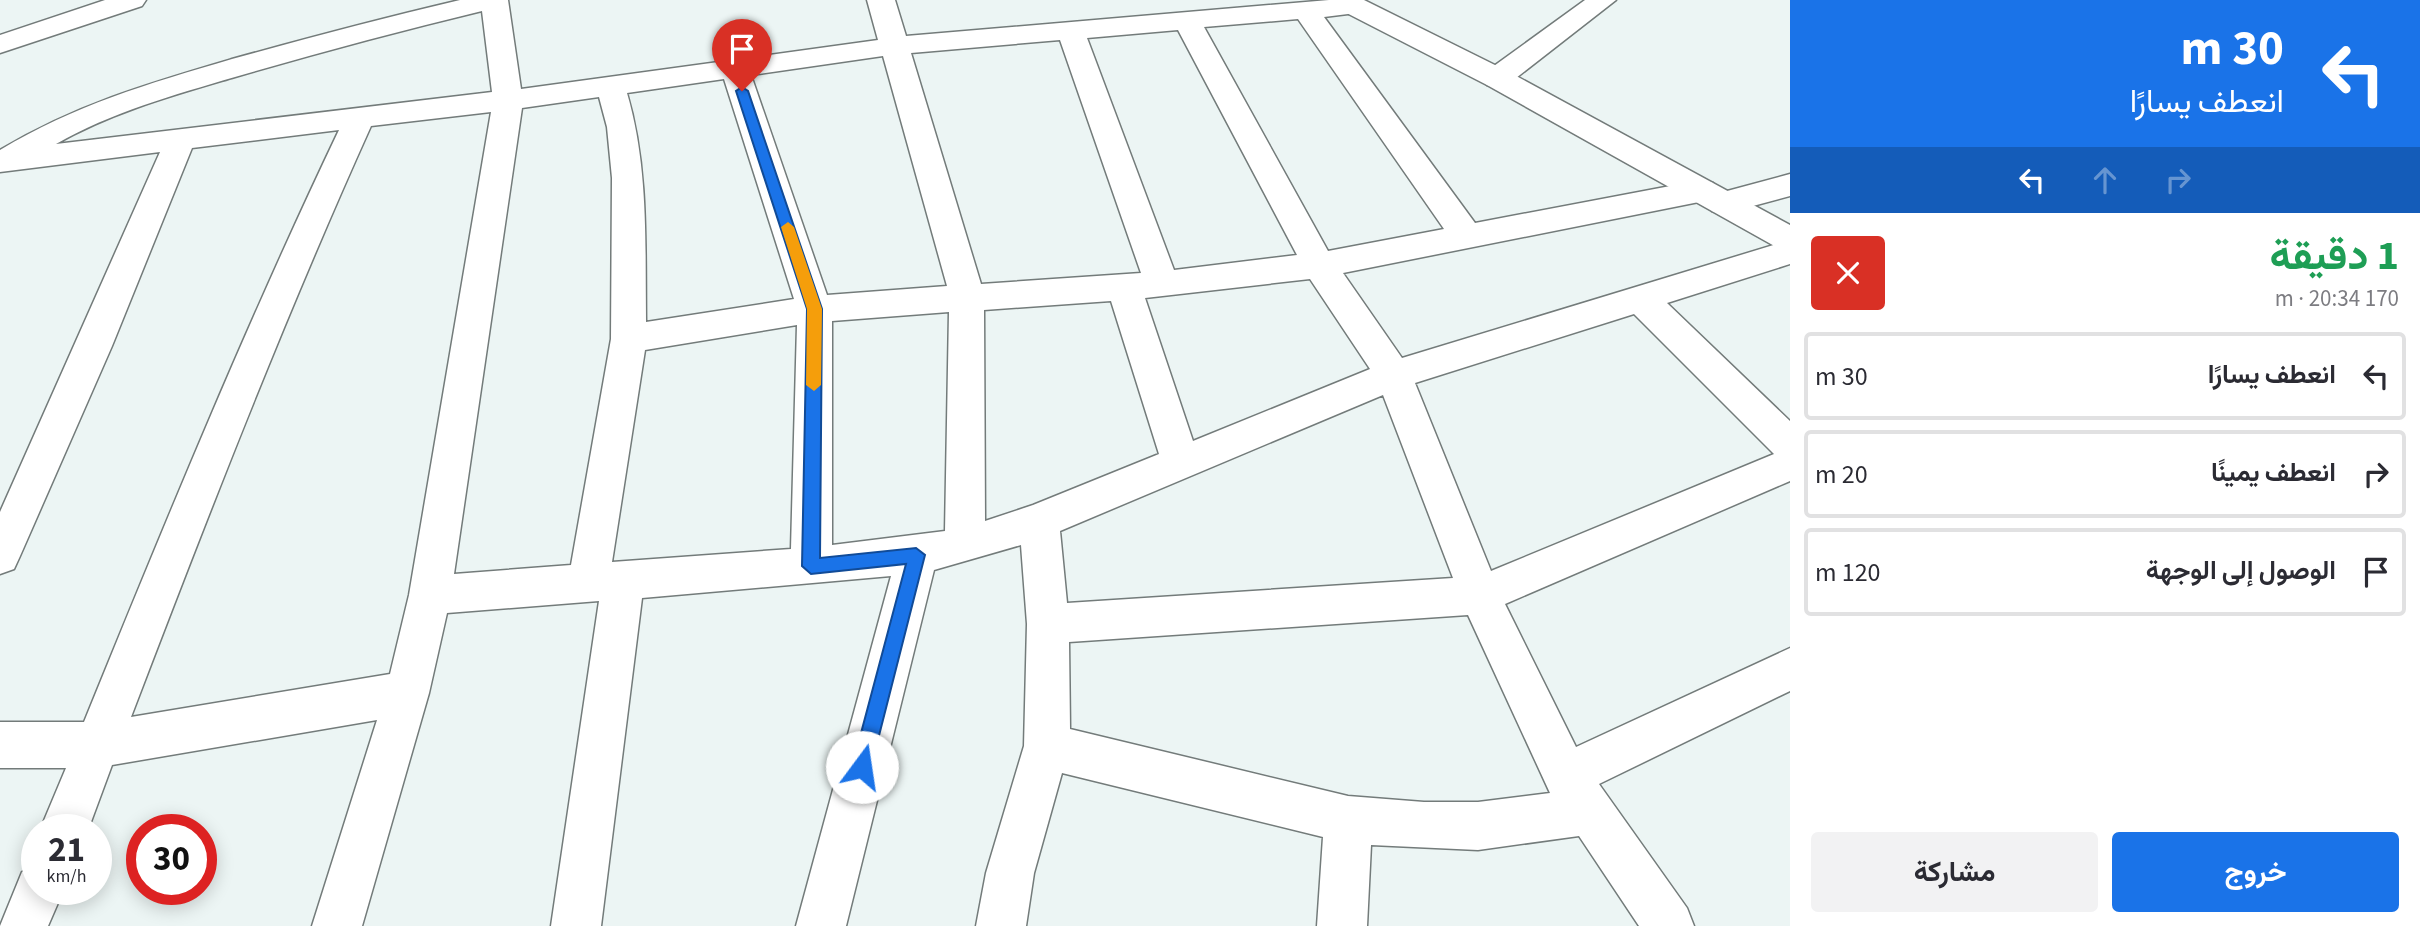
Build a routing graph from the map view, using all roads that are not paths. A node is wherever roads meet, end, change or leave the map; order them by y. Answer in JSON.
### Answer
{"nodes":[{"id":1,"x":132,"y":0,"type":"edge"},
{"id":2,"x":494,"y":0,"type":"edge"},
{"id":3,"x":881,"y":0,"type":"edge"},
{"id":4,"x":1600,"y":1,"type":"edge"},
{"id":5,"x":1349,"y":3,"type":"edge"},
{"id":6,"x":1306,"y":11,"type":"junction"},
{"id":7,"x":1187,"y":21,"type":"junction"},
{"id":8,"x":1071,"y":32,"type":"junction"},
{"id":9,"x":0,"y":44,"type":"edge"},
{"id":10,"x":895,"y":46,"type":"junction"},
{"id":11,"x":734,"y":67,"type":"junction"},
{"id":12,"x":1497,"y":78,"type":"junction"},
{"id":13,"x":611,"y":86,"type":"junction"},
{"id":14,"x":508,"y":100,"type":"junction"},
{"id":15,"x":359,"y":119,"type":"junction"},
{"id":16,"x":181,"y":138,"type":"junction"},
{"id":17,"x":1790,"y":185,"type":"edge"},
{"id":18,"x":1712,"y":197,"type":"junction"},
{"id":19,"x":1467,"y":236,"type":"junction"},
{"id":20,"x":1790,"y":240,"type":"edge"},
{"id":21,"x":1790,"y":252,"type":"edge"},
{"id":22,"x":1319,"y":265,"type":"junction"},
{"id":23,"x":1162,"y":284,"type":"junction"},
{"id":24,"x":1124,"y":286,"type":"junction"},
{"id":25,"x":967,"y":296,"type":"junction"},
{"id":26,"x":1641,"y":299,"type":"junction"},
{"id":27,"x":815,"y":309,"type":"junction"},
{"id":28,"x":629,"y":339,"type":"junction"},
{"id":29,"x":1394,"y":375,"type":"junction"},
{"id":30,"x":1790,"y":445,"type":"edge"},
{"id":31,"x":1181,"y":463,"type":"junction"},
{"id":32,"x":1790,"y":464,"type":"edge"},
{"id":33,"x":1039,"y":522,"type":"junction"},
{"id":34,"x":965,"y":545,"type":"junction"},
{"id":35,"x":916,"y":555,"type":"junction"},
{"id":36,"x":0,"y":556,"type":"edge"},
{"id":37,"x":811,"y":566,"type":"junction"},
{"id":38,"x":606,"y":583,"type":"junction"},
{"id":39,"x":430,"y":595,"type":"junction"},
{"id":40,"x":1480,"y":595,"type":"junction"},
{"id":41,"x":1048,"y":624,"type":"junction"},
{"id":42,"x":1790,"y":669,"type":"edge"},
{"id":43,"x":407,"y":693,"type":"junction"},
{"id":44,"x":0,"y":745,"type":"edge"},
{"id":45,"x":99,"y":745,"type":"junction"},
{"id":46,"x":1046,"y":746,"type":"junction"},
{"id":47,"x":1577,"y":794,"type":"junction"},
{"id":48,"x":71,"y":814,"type":"edge"},
{"id":49,"x":1348,"y":820,"type":"junction"},
{"id":50,"x":1010,"y":873,"type":"junction"},
{"id":51,"x":32,"y":905,"type":"edge"},
{"id":52,"x":23,"y":926,"type":"edge"},
{"id":53,"x":337,"y":926,"type":"edge"},
{"id":54,"x":576,"y":926,"type":"edge"},
{"id":55,"x":821,"y":926,"type":"edge"},
{"id":56,"x":1001,"y":926,"type":"edge"},
{"id":57,"x":1027,"y":926,"type":"edge"},
{"id":58,"x":1342,"y":926,"type":"edge"},
{"id":59,"x":1669,"y":926,"type":"edge"}],
"edges":[{"from":1,"to":9,"type":"street"},
{"from":2,"to":14,"type":"street"},
{"from":2,"to":16,"type":"street"},
{"from":3,"to":10,"type":"street"},
{"from":4,"to":12,"type":"street"},
{"from":5,"to":6,"type":"street"},
{"from":5,"to":12,"type":"street"},
{"from":6,"to":7,"type":"street"},
{"from":6,"to":19,"type":"street"},
{"from":7,"to":8,"type":"street"},
{"from":7,"to":22,"type":"street"},
{"from":8,"to":10,"type":"street"},
{"from":8,"to":23,"type":"street"},
{"from":10,"to":11,"type":"street"},
{"from":10,"to":25,"type":"street"},
{"from":11,"to":13,"type":"street"},
{"from":11,"to":27,"type":"street"},
{"from":12,"to":18,"type":"street"},
{"from":13,"to":14,"type":"street"},
{"from":13,"to":28,"type":"street"},
{"from":14,"to":15,"type":"street"},
{"from":14,"to":39,"type":"street"},
{"from":15,"to":16,"type":"street"},
{"from":15,"to":45,"type":"street"},
{"from":16,"to":36,"type":"street"},
{"from":17,"to":18,"type":"street"},
{"from":18,"to":19,"type":"street"},
{"from":18,"to":20,"type":"street"},
{"from":19,"to":22,"type":"street"},
{"from":21,"to":26,"type":"street"},
{"from":22,"to":23,"type":"street"},
{"from":22,"to":29,"type":"street"},
{"from":23,"to":24,"type":"street"},
{"from":24,"to":25,"type":"street"},
{"from":24,"to":31,"type":"street"},
{"from":25,"to":27,"type":"street"},
{"from":25,"to":34,"type":"street"},
{"from":26,"to":29,"type":"street"},
{"from":26,"to":30,"type":"street"},
{"from":27,"to":28,"type":"street"},
{"from":27,"to":37,"type":"street"},
{"from":28,"to":38,"type":"street"},
{"from":29,"to":31,"type":"street"},
{"from":29,"to":40,"type":"street"},
{"from":31,"to":33,"type":"street"},
{"from":32,"to":40,"type":"street"},
{"from":33,"to":34,"type":"street"},
{"from":33,"to":41,"type":"street"},
{"from":34,"to":35,"type":"street"},
{"from":35,"to":37,"type":"street"},
{"from":35,"to":55,"type":"street"},
{"from":37,"to":38,"type":"street"},
{"from":38,"to":39,"type":"street"},
{"from":38,"to":54,"type":"street"},
{"from":39,"to":43,"type":"street"},
{"from":40,"to":41,"type":"street"},
{"from":40,"to":47,"type":"street"},
{"from":41,"to":46,"type":"street"},
{"from":42,"to":47,"type":"street"},
{"from":43,"to":45,"type":"street"},
{"from":43,"to":53,"type":"street"},
{"from":44,"to":45,"type":"street"},
{"from":45,"to":48,"type":"street"},
{"from":46,"to":49,"type":"street"},
{"from":46,"to":50,"type":"street"},
{"from":47,"to":49,"type":"street"},
{"from":47,"to":59,"type":"street"},
{"from":49,"to":58,"type":"street"},
{"from":50,"to":56,"type":"street"},
{"from":50,"to":57,"type":"street"},
{"from":51,"to":52,"type":"street"}]}
